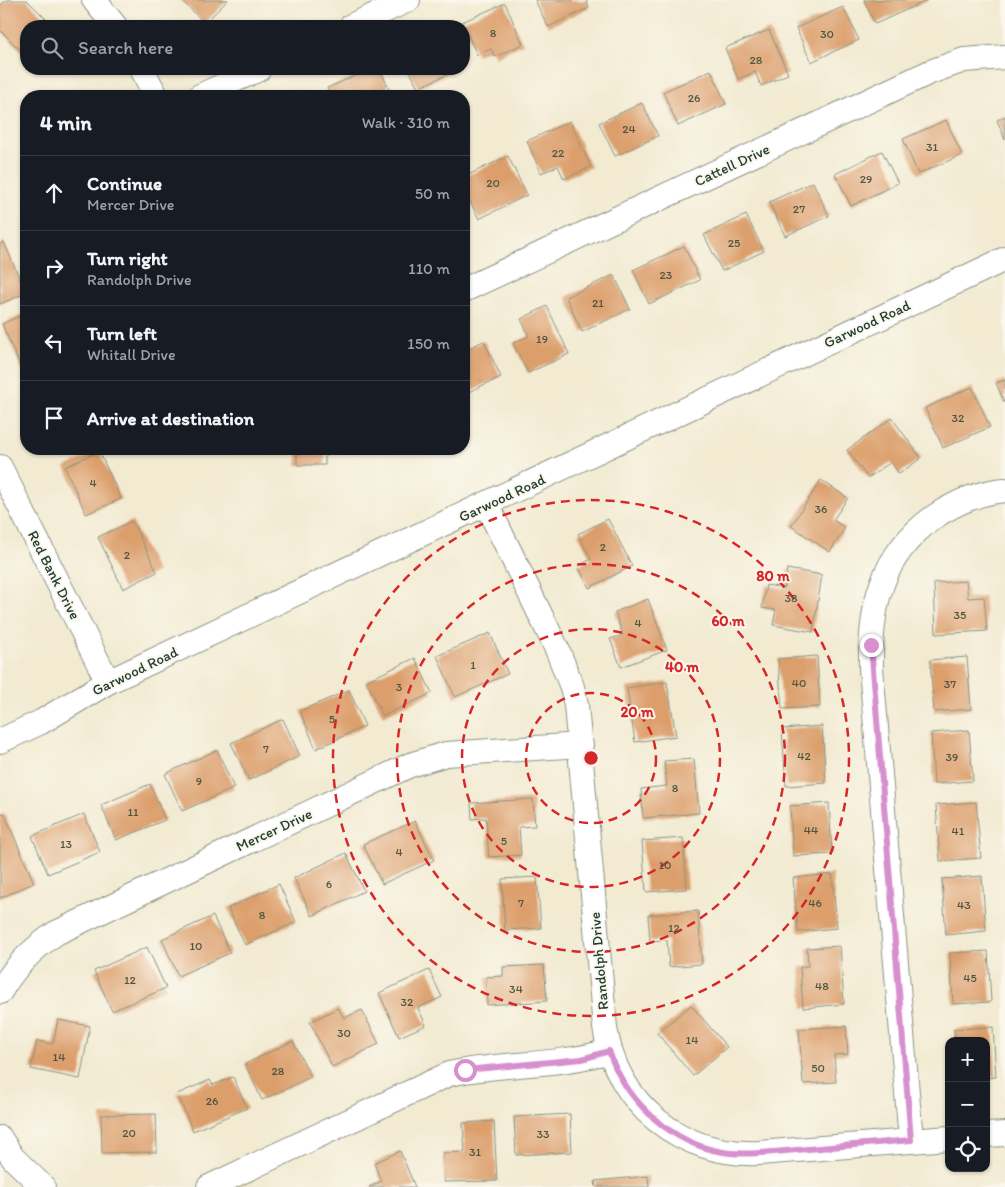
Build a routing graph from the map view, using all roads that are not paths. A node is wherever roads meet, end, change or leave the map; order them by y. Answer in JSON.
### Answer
{"nodes":[{"id":1,"x":94,"y":0,"type":"edge"},
{"id":2,"x":408,"y":0,"type":"edge"},
{"id":3,"x":110,"y":20,"type":"edge"},
{"id":4,"x":364,"y":20,"type":"edge"},
{"id":5,"x":1005,"y":57,"type":"edge"},
{"id":6,"x":145,"y":75,"type":"edge"},
{"id":7,"x":246,"y":75,"type":"edge"},
{"id":8,"x":153,"y":90,"type":"edge"},
{"id":9,"x":213,"y":90,"type":"edge"},
{"id":10,"x":1005,"y":259,"type":"edge"},
{"id":11,"x":470,"y":287,"type":"edge"},
{"id":12,"x":0,"y":467,"type":"edge"},
{"id":13,"x":1005,"y":490,"type":"edge"},
{"id":14,"x":487,"y":505,"type":"junction"},
{"id":15,"x":108,"y":682,"type":"junction"},
{"id":16,"x":0,"y":741,"type":"edge"},
{"id":17,"x":582,"y":745,"type":"junction"},
{"id":18,"x":0,"y":992,"type":"edge"},
{"id":19,"x":609,"y":1051,"type":"junction"},
{"id":20,"x":1005,"y":1134,"type":"edge"},
{"id":21,"x":990,"y":1135,"type":"edge"},
{"id":22,"x":0,"y":1138,"type":"edge"},
{"id":23,"x":945,"y":1138,"type":"edge"},
{"id":24,"x":911,"y":1140,"type":"junction"},
{"id":25,"x":43,"y":1187,"type":"edge"},
{"id":26,"x":209,"y":1187,"type":"edge"}],
"edges":[{"from":1,"to":3,"type":"street"},
{"from":2,"to":4,"type":"street"},
{"from":5,"to":11,"type":"street","name":"Cattell Drive"},
{"from":6,"to":8,"type":"street"},
{"from":7,"to":9,"type":"street"},
{"from":10,"to":14,"type":"street","name":"Garwood Road"},
{"from":12,"to":15,"type":"street","name":"Red Bank Drive"},
{"from":13,"to":24,"type":"street"},
{"from":14,"to":15,"type":"street","name":"Garwood Road"},
{"from":14,"to":17,"type":"street","name":"Randolph Drive"},
{"from":15,"to":16,"type":"street","name":"Garwood Road"},
{"from":17,"to":18,"type":"street","name":"Mercer Drive"},
{"from":17,"to":19,"type":"street","name":"Randolph Drive"},
{"from":19,"to":24,"type":"street","name":"Randolph Drive"},
{"from":19,"to":26,"type":"street"},
{"from":20,"to":21,"type":"street"},
{"from":22,"to":25,"type":"street"},
{"from":23,"to":24,"type":"street","name":"Randolph Drive"}]}
